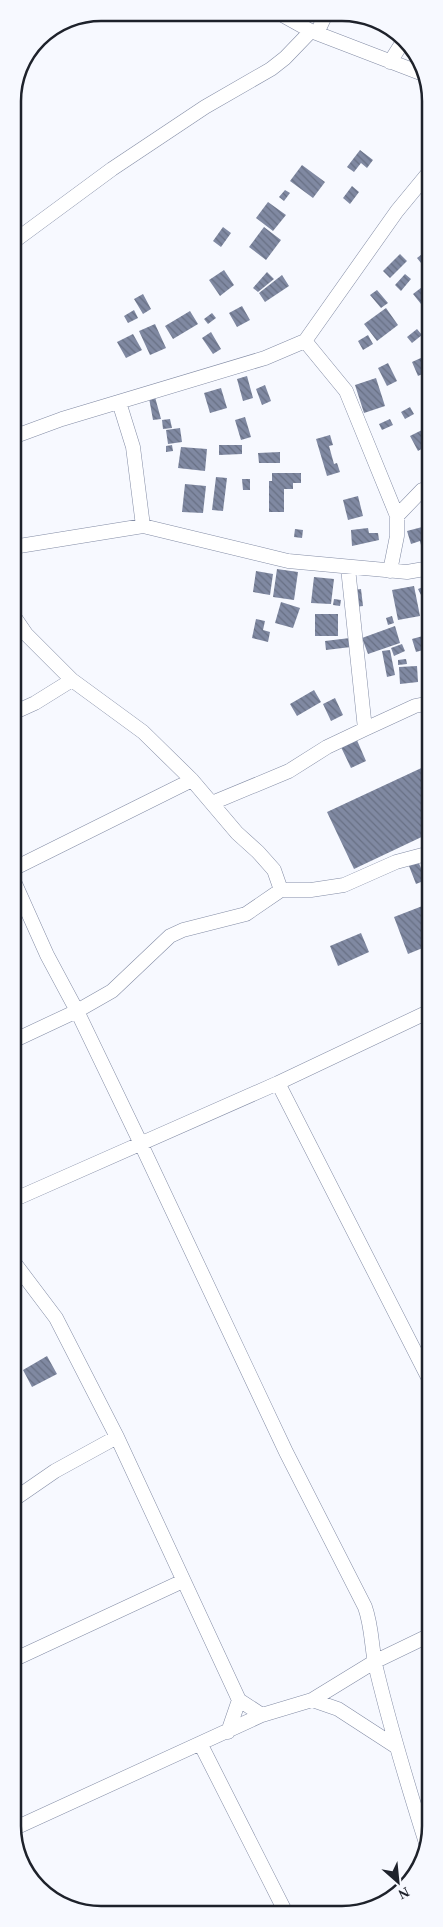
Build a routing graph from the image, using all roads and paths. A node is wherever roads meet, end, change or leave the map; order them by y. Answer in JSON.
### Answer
{"nodes":[{"id":1,"x":293,"y":21,"type":"edge"},
{"id":2,"x":322,"y":21,"type":"edge"},
{"id":3,"x":314,"y":32,"type":"junction"},
{"id":4,"x":400,"y":47,"type":"edge"},
{"id":5,"x":390,"y":62,"type":"junction"},
{"id":6,"x":415,"y":71,"type":"edge"},
{"id":7,"x":422,"y":181,"type":"edge"},
{"id":8,"x":21,"y":236,"type":"edge"},
{"id":9,"x":305,"y":341,"type":"junction"},
{"id":10,"x":119,"y":402,"type":"junction"},
{"id":11,"x":21,"y":434,"type":"edge"},
{"id":12,"x":422,"y":490,"type":"edge"},
{"id":13,"x":396,"y":516,"type":"junction"},
{"id":14,"x":143,"y":526,"type":"junction"},
{"id":15,"x":21,"y":545,"type":"edge"},
{"id":16,"x":348,"y":568,"type":"junction"},
{"id":17,"x":422,"y":569,"type":"edge"},
{"id":18,"x":390,"y":571,"type":"junction"},
{"id":19,"x":21,"y":627,"type":"edge"},
{"id":20,"x":72,"y":680,"type":"junction"},
{"id":21,"x":422,"y":705,"type":"edge"},
{"id":22,"x":21,"y":709,"type":"edge"},
{"id":23,"x":365,"y":728,"type":"junction"},
{"id":24,"x":192,"y":780,"type":"junction"},
{"id":25,"x":212,"y":803,"type":"junction"},
{"id":26,"x":422,"y":855,"type":"edge"},
{"id":27,"x":21,"y":865,"type":"edge"},
{"id":28,"x":281,"y":890,"type":"junction"},
{"id":29,"x":21,"y":897,"type":"edge"},
{"id":30,"x":77,"y":1011,"type":"junction"},
{"id":31,"x":422,"y":1016,"type":"edge"},
{"id":32,"x":21,"y":1037,"type":"edge"},
{"id":33,"x":278,"y":1083,"type":"junction"},
{"id":34,"x":141,"y":1144,"type":"junction"},
{"id":35,"x":21,"y":1196,"type":"edge"},
{"id":36,"x":21,"y":1272,"type":"edge"},
{"id":37,"x":422,"y":1366,"type":"edge"},
{"id":38,"x":117,"y":1437,"type":"junction"},
{"id":39,"x":21,"y":1494,"type":"edge"},
{"id":40,"x":183,"y":1581,"type":"junction"},
{"id":41,"x":422,"y":1639,"type":"edge"},
{"id":42,"x":21,"y":1656,"type":"edge"},
{"id":43,"x":374,"y":1662,"type":"junction"},
{"id":44,"x":239,"y":1700,"type":"junction"},
{"id":45,"x":312,"y":1700,"type":"junction"},
{"id":46,"x":262,"y":1715,"type":"junction"},
{"id":47,"x":228,"y":1732,"type":"junction"},
{"id":48,"x":201,"y":1745,"type":"junction"},
{"id":49,"x":395,"y":1746,"type":"junction"},
{"id":50,"x":21,"y":1825,"type":"edge"},
{"id":51,"x":422,"y":1830,"type":"edge"},
{"id":52,"x":282,"y":1906,"type":"edge"}],
"edges":[{"from":1,"to":3,"type":"street"},
{"from":2,"to":3,"type":"street"},
{"from":3,"to":5,"type":"street"},
{"from":3,"to":8,"type":"street"},
{"from":4,"to":5,"type":"street"},
{"from":5,"to":6,"type":"street"},
{"from":7,"to":9,"type":"street"},
{"from":9,"to":10,"type":"street"},
{"from":9,"to":13,"type":"street"},
{"from":10,"to":11,"type":"street"},
{"from":10,"to":14,"type":"street"},
{"from":12,"to":13,"type":"street"},
{"from":13,"to":18,"type":"street"},
{"from":14,"to":15,"type":"street"},
{"from":14,"to":16,"type":"street"},
{"from":16,"to":18,"type":"street"},
{"from":16,"to":23,"type":"street"},
{"from":17,"to":18,"type":"street"},
{"from":19,"to":20,"type":"street"},
{"from":20,"to":22,"type":"street"},
{"from":20,"to":24,"type":"street"},
{"from":21,"to":23,"type":"street"},
{"from":23,"to":25,"type":"street"},
{"from":24,"to":25,"type":"street"},
{"from":24,"to":27,"type":"street"},
{"from":25,"to":28,"type":"street"},
{"from":26,"to":28,"type":"street"},
{"from":28,"to":30,"type":"street"},
{"from":29,"to":30,"type":"street"},
{"from":30,"to":32,"type":"street"},
{"from":30,"to":34,"type":"street"},
{"from":31,"to":33,"type":"street"},
{"from":33,"to":34,"type":"street"},
{"from":33,"to":37,"type":"street"},
{"from":34,"to":35,"type":"street"},
{"from":34,"to":43,"type":"street"},
{"from":36,"to":38,"type":"street"},
{"from":38,"to":39,"type":"street"},
{"from":38,"to":40,"type":"street"},
{"from":40,"to":42,"type":"street"},
{"from":40,"to":44,"type":"street"},
{"from":41,"to":43,"type":"street"},
{"from":43,"to":45,"type":"street"},
{"from":43,"to":49,"type":"street"},
{"from":44,"to":46,"type":"street"},
{"from":44,"to":47,"type":"street"},
{"from":45,"to":46,"type":"street"},
{"from":45,"to":49,"type":"street"},
{"from":46,"to":47,"type":"street"},
{"from":47,"to":48,"type":"street"},
{"from":48,"to":50,"type":"street"},
{"from":48,"to":52,"type":"street"},
{"from":49,"to":51,"type":"street"}]}
